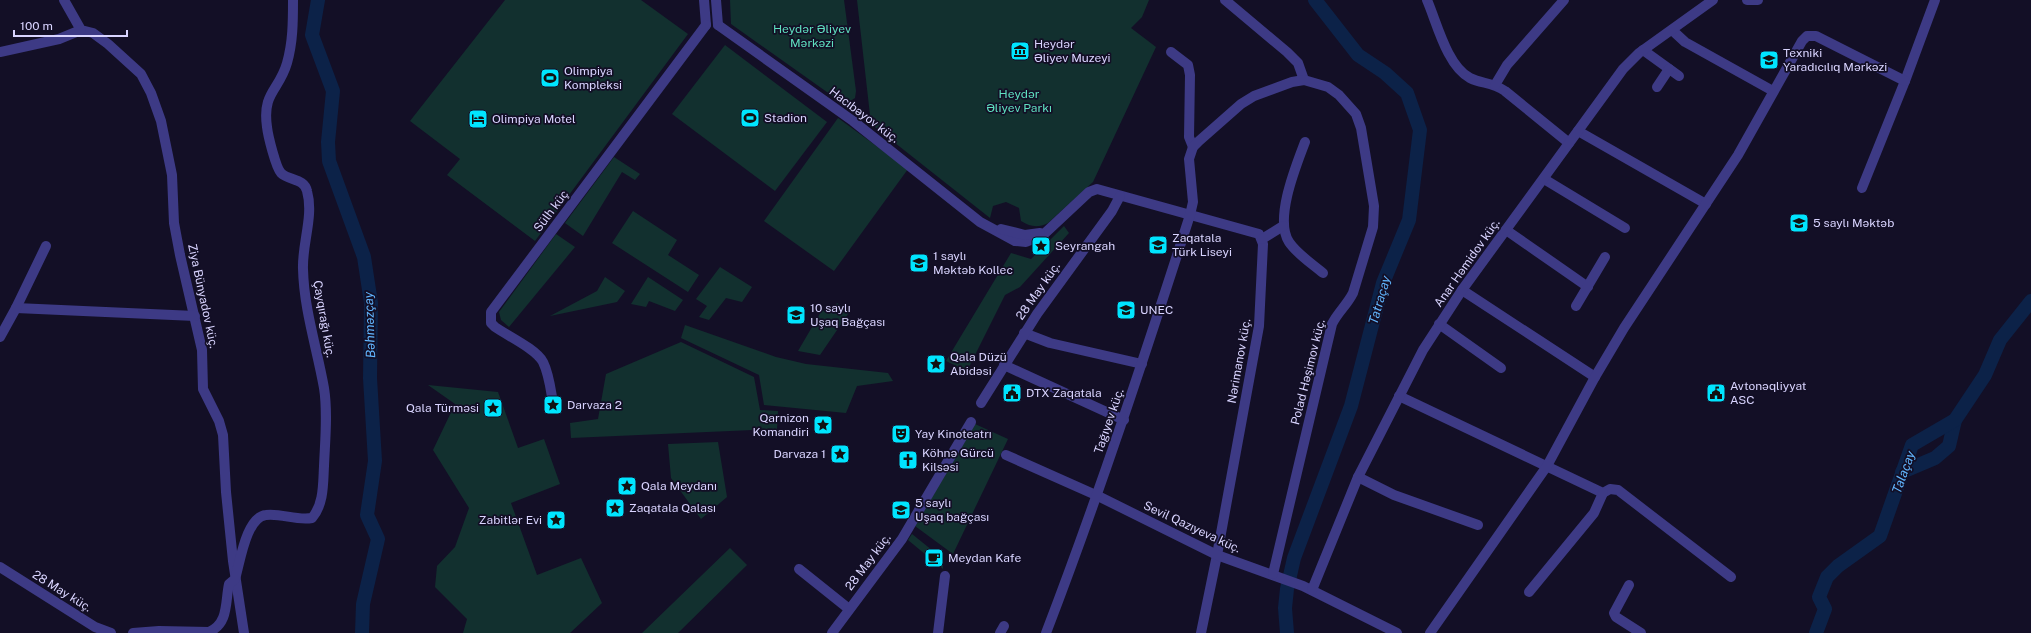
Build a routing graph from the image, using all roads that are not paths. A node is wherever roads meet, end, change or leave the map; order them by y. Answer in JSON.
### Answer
{"nodes":[{"id":1,"x":64,"y":0,"type":"edge"},
{"id":2,"x":293,"y":0,"type":"edge"},
{"id":3,"x":704,"y":0,"type":"edge"},
{"id":4,"x":716,"y":0,"type":"edge"},
{"id":5,"x":1225,"y":0,"type":"edge"},
{"id":6,"x":1427,"y":0,"type":"edge"},
{"id":7,"x":1564,"y":0,"type":"edge"},
{"id":8,"x":1713,"y":0,"type":"edge"},
{"id":9,"x":1747,"y":0,"type":"edge"},
{"id":10,"x":1758,"y":0,"type":"edge"},
{"id":11,"x":1935,"y":0,"type":"edge"},
{"id":12,"x":706,"y":25,"type":"junction"},
{"id":13,"x":718,"y":25,"type":"junction"},
{"id":14,"x":81,"y":30,"type":"junction"},
{"id":15,"x":1672,"y":30,"type":"junction"},
{"id":16,"x":1643,"y":50,"type":"junction"},
{"id":17,"x":0,"y":52,"type":"edge"},
{"id":18,"x":1171,"y":52,"type":"dead end"},
{"id":19,"x":1669,"y":69,"type":"junction"},
{"id":20,"x":1679,"y":76,"type":"dead end"},
{"id":21,"x":1304,"y":80,"type":"junction"},
{"id":22,"x":1905,"y":81,"type":"junction"},
{"id":23,"x":1496,"y":85,"type":"junction"},
{"id":24,"x":1657,"y":87,"type":"dead end"},
{"id":25,"x":1773,"y":91,"type":"junction"},
{"id":26,"x":1578,"y":131,"type":"junction"},
{"id":27,"x":1305,"y":142,"type":"dead end"},
{"id":28,"x":1569,"y":143,"type":"junction"},
{"id":29,"x":1193,"y":147,"type":"junction"},
{"id":30,"x":1544,"y":179,"type":"junction"},
{"id":31,"x":1862,"y":188,"type":"dead end"},
{"id":32,"x":1120,"y":196,"type":"junction"},
{"id":33,"x":1706,"y":204,"type":"junction"},
{"id":34,"x":1190,"y":215,"type":"junction"},
{"id":35,"x":1283,"y":226,"type":"junction"},
{"id":36,"x":1625,"y":228,"type":"dead end"},
{"id":37,"x":1506,"y":230,"type":"junction"},
{"id":38,"x":1262,"y":239,"type":"junction"},
{"id":39,"x":46,"y":246,"type":"dead end"},
{"id":40,"x":1606,"y":257,"type":"dead end"},
{"id":41,"x":1323,"y":273,"type":"dead end"},
{"id":42,"x":1588,"y":287,"type":"junction"},
{"id":43,"x":1462,"y":290,"type":"junction"},
{"id":44,"x":1576,"y":306,"type":"dead end"},
{"id":45,"x":16,"y":308,"type":"junction"},
{"id":46,"x":195,"y":316,"type":"junction"},
{"id":47,"x":1439,"y":324,"type":"junction"},
{"id":48,"x":1024,"y":333,"type":"junction"},
{"id":49,"x":0,"y":337,"type":"edge"},
{"id":50,"x":1142,"y":364,"type":"junction"},
{"id":51,"x":1004,"y":365,"type":"junction"},
{"id":52,"x":1501,"y":368,"type":"dead end"},
{"id":53,"x":1595,"y":377,"type":"junction"},
{"id":54,"x":1399,"y":396,"type":"junction"},
{"id":55,"x":981,"y":403,"type":"dead end"},
{"id":56,"x":554,"y":408,"type":"dead end"},
{"id":57,"x":1124,"y":420,"type":"junction"},
{"id":58,"x":970,"y":422,"type":"dead end"},
{"id":59,"x":1006,"y":455,"type":"dead end"},
{"id":60,"x":1548,"y":466,"type":"junction"},
{"id":61,"x":1358,"y":477,"type":"junction"},
{"id":62,"x":1603,"y":493,"type":"junction"},
{"id":63,"x":1098,"y":496,"type":"junction"},
{"id":64,"x":1478,"y":526,"type":"dead end"},
{"id":65,"x":1217,"y":555,"type":"junction"},
{"id":66,"x":0,"y":568,"type":"edge"},
{"id":67,"x":799,"y":569,"type":"dead end"},
{"id":68,"x":1275,"y":575,"type":"junction"},
{"id":69,"x":945,"y":576,"type":"dead end"},
{"id":70,"x":1731,"y":577,"type":"dead end"},
{"id":71,"x":235,"y":579,"type":"junction"},
{"id":72,"x":1629,"y":585,"type":"dead end"},
{"id":73,"x":1307,"y":588,"type":"junction"},
{"id":74,"x":1529,"y":592,"type":"dead end"},
{"id":75,"x":849,"y":609,"type":"junction"},
{"id":76,"x":111,"y":633,"type":"edge"},
{"id":77,"x":133,"y":633,"type":"edge"},
{"id":78,"x":209,"y":633,"type":"edge"},
{"id":79,"x":244,"y":633,"type":"edge"},
{"id":80,"x":832,"y":633,"type":"edge"},
{"id":81,"x":938,"y":633,"type":"edge"},
{"id":82,"x":1046,"y":633,"type":"edge"},
{"id":83,"x":1201,"y":633,"type":"edge"},
{"id":84,"x":1397,"y":633,"type":"edge"},
{"id":85,"x":1430,"y":633,"type":"edge"},
{"id":86,"x":1641,"y":633,"type":"edge"}],
"edges":[{"from":1,"to":14,"type":"street"},
{"from":2,"to":71,"type":"street","name":"Çayqırağı küç."},
{"from":3,"to":12,"type":"street"},
{"from":4,"to":13,"type":"street"},
{"from":5,"to":21,"type":"street"},
{"from":6,"to":23,"type":"street"},
{"from":7,"to":23,"type":"street"},
{"from":8,"to":15,"type":"street","name":"Anar Həmidov küç."},
{"from":9,"to":10,"type":"street"},
{"from":11,"to":22,"type":"street"},
{"from":12,"to":13,"type":"street"},
{"from":12,"to":56,"type":"street","name":"Sülh küç"},
{"from":13,"to":32,"type":"street","name":"Hacıbəyov küç."},
{"from":14,"to":17,"type":"street"},
{"from":14,"to":46,"type":"street","name":"Ziya Bünyadov küç."},
{"from":15,"to":16,"type":"street","name":"Anar Həmidov küç."},
{"from":15,"to":25,"type":"street"},
{"from":16,"to":19,"type":"street"},
{"from":16,"to":26,"type":"street","name":"Anar Həmidov küç."},
{"from":18,"to":29,"type":"street"},
{"from":19,"to":20,"type":"street"},
{"from":19,"to":24,"type":"street"},
{"from":21,"to":29,"type":"street"},
{"from":21,"to":68,"type":"street","name":"Polad Həşimov küç."},
{"from":22,"to":25,"type":"street"},
{"from":22,"to":31,"type":"street"},
{"from":23,"to":28,"type":"street"},
{"from":25,"to":33,"type":"street"},
{"from":26,"to":28,"type":"street","name":"Anar Həmidov küç."},
{"from":26,"to":33,"type":"street"},
{"from":27,"to":35,"type":"street"},
{"from":28,"to":30,"type":"street","name":"Anar Həmidov küç."},
{"from":29,"to":34,"type":"street"},
{"from":30,"to":36,"type":"street"},
{"from":30,"to":37,"type":"street","name":"Anar Həmidov küç."},
{"from":32,"to":34,"type":"street"},
{"from":32,"to":48,"type":"street","name":"28 May küç."},
{"from":33,"to":53,"type":"street"},
{"from":34,"to":38,"type":"street"},
{"from":34,"to":50,"type":"street","name":"Tağıyev küç."},
{"from":35,"to":38,"type":"street"},
{"from":35,"to":41,"type":"street"},
{"from":37,"to":42,"type":"street"},
{"from":37,"to":43,"type":"street","name":"Anar Həmidov küç."},
{"from":38,"to":65,"type":"street","name":"Nərimanov küç."},
{"from":39,"to":45,"type":"street"},
{"from":40,"to":42,"type":"street"},
{"from":42,"to":44,"type":"street"},
{"from":43,"to":47,"type":"street","name":"Anar Həmidov küç."},
{"from":43,"to":53,"type":"street"},
{"from":45,"to":46,"type":"street"},
{"from":45,"to":49,"type":"street"},
{"from":46,"to":71,"type":"street","name":"Ziya Bünyadov küç."},
{"from":47,"to":52,"type":"street"},
{"from":47,"to":54,"type":"street","name":"Anar Həmidov küç."},
{"from":48,"to":50,"type":"street"},
{"from":48,"to":51,"type":"street","name":"28 May küç."},
{"from":50,"to":57,"type":"street","name":"Tağıyev küç."},
{"from":51,"to":55,"type":"street","name":"28 May küç."},
{"from":51,"to":57,"type":"street"},
{"from":53,"to":60,"type":"street"},
{"from":54,"to":60,"type":"street"},
{"from":54,"to":61,"type":"street","name":"Anar Həmidov küç."},
{"from":57,"to":63,"type":"street","name":"Tağıyev küç."},
{"from":58,"to":75,"type":"street","name":"28 May küç."},
{"from":59,"to":63,"type":"street","name":"Sevil Qazıyeva küç."},
{"from":60,"to":62,"type":"street"},
{"from":60,"to":85,"type":"street"},
{"from":61,"to":64,"type":"street"},
{"from":61,"to":73,"type":"street","name":"Anar Həmidov küç."},
{"from":62,"to":70,"type":"street"},
{"from":62,"to":74,"type":"street"},
{"from":63,"to":65,"type":"street","name":"Sevil Qazıyeva küç."},
{"from":63,"to":82,"type":"street","name":"Tağıyev küç."},
{"from":65,"to":68,"type":"street","name":"Sevil Qazıyeva küç."},
{"from":65,"to":83,"type":"street","name":"Nərimanov küç."},
{"from":66,"to":76,"type":"street","name":"28 May küç."},
{"from":67,"to":75,"type":"street"},
{"from":68,"to":73,"type":"street","name":"Sevil Qazıyeva küç."},
{"from":69,"to":81,"type":"street"},
{"from":71,"to":78,"type":"street"},
{"from":71,"to":79,"type":"street","name":"Ziya Bünyadov küç."},
{"from":72,"to":86,"type":"street"},
{"from":73,"to":84,"type":"street"},
{"from":75,"to":80,"type":"street","name":"28 May küç."},
{"from":77,"to":78,"type":"street"}]}
